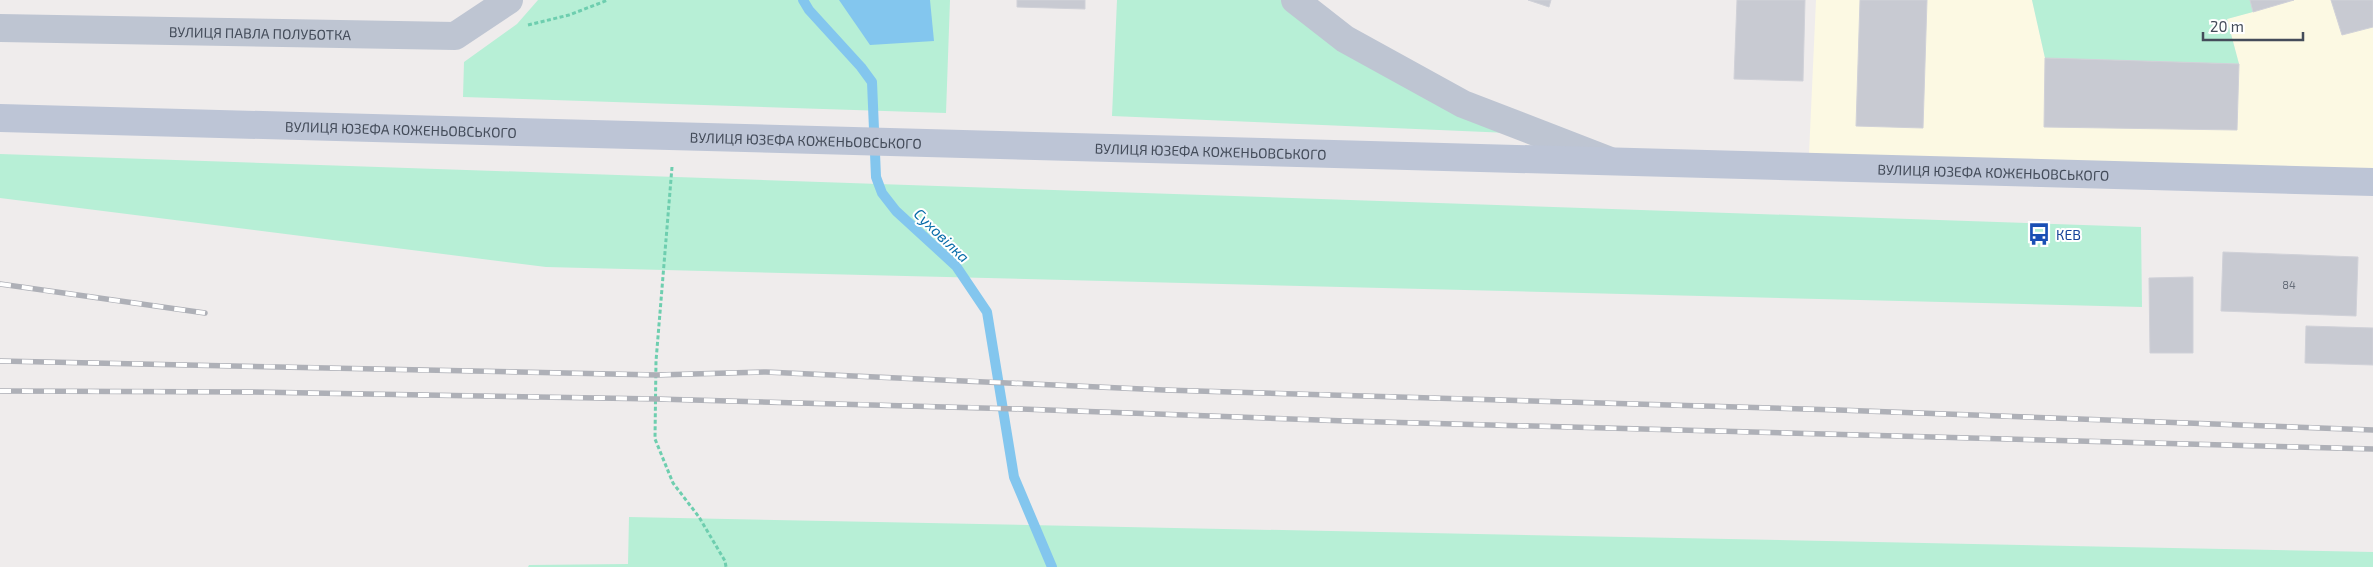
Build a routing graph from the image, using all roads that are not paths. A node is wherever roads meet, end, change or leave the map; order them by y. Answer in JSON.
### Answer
{"nodes":[{"id":1,"x":508,"y":0,"type":"edge"},
{"id":2,"x":1295,"y":0,"type":"edge"},
{"id":3,"x":0,"y":28,"type":"edge"},
{"id":4,"x":0,"y":118,"type":"edge"},
{"id":5,"x":1612,"y":162,"type":"junction"},
{"id":6,"x":2373,"y":182,"type":"edge"}],
"edges":[{"from":1,"to":3,"type":"street","name":"ВУЛИЦЯ ПАВЛА ПОЛУБОТКА"},
{"from":2,"to":5,"type":"street","name":"ВУЛИЦЯ ЮЗЕФА КОЖЕНЬОВСЬКОГО"},
{"from":4,"to":5,"type":"main road","name":"ВУЛИЦЯ ЮЗЕФА КОЖЕНЬОВСЬКОГО"},
{"from":5,"to":6,"type":"main road","name":"ВУЛИЦЯ ЮЗЕФА КОЖЕНЬОВСЬКОГО"}]}
